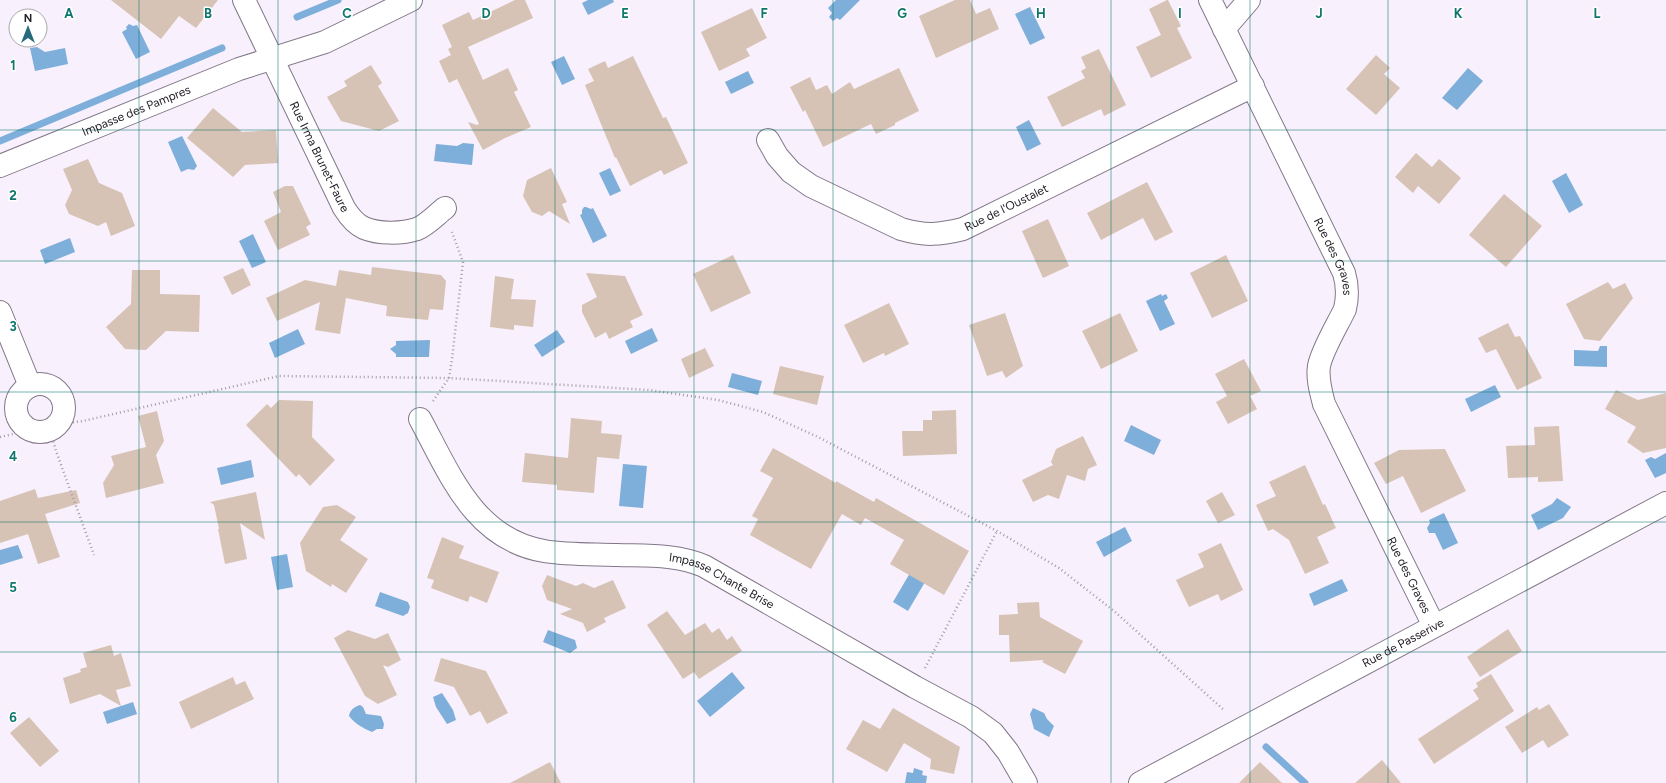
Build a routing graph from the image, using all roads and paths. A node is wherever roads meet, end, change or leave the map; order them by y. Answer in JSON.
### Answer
{"nodes":[{"id":1,"x":244,"y":0,"type":"edge"},
{"id":2,"x":411,"y":0,"type":"edge"},
{"id":3,"x":1210,"y":0,"type":"edge"},
{"id":4,"x":1249,"y":0,"type":"edge"},
{"id":5,"x":1224,"y":29,"type":"junction"},
{"id":6,"x":273,"y":58,"type":"junction"},
{"id":7,"x":1253,"y":86,"type":"junction"},
{"id":8,"x":768,"y":140,"type":"dead end"},
{"id":9,"x":0,"y":166,"type":"edge"},
{"id":10,"x":444,"y":208,"type":"joint"},
{"id":11,"x":0,"y":312,"type":"edge"},
{"id":12,"x":449,"y":378,"type":"junction"},
{"id":13,"x":30,"y":386,"type":"junction"},
{"id":14,"x":420,"y":419,"type":"joint"},
{"id":15,"x":46,"y":428,"type":"junction"},
{"id":16,"x":0,"y":438,"type":"edge"},
{"id":17,"x":1666,"y":503,"type":"edge"},
{"id":18,"x":997,"y":531,"type":"junction"},
{"id":19,"x":94,"y":555,"type":"dead end"},
{"id":20,"x":1434,"y":626,"type":"junction"},
{"id":21,"x":915,"y":687,"type":"junction"},
{"id":22,"x":1225,"y":711,"type":"dead end"},
{"id":23,"x":1026,"y":783,"type":"edge"},
{"id":24,"x":1140,"y":783,"type":"edge"}],
"edges":[{"from":1,"to":6,"type":"street","name":"Rue Irma Brunet-Faure"},
{"from":2,"to":6,"type":"street"},
{"from":3,"to":5,"type":"street","name":"Rue des Graves"},
{"from":4,"to":5,"type":"street"},
{"from":5,"to":7,"type":"street","name":"Rue des Graves"},
{"from":6,"to":9,"type":"street","name":"Impasse des Pampres"},
{"from":6,"to":10,"type":"street","name":"Rue Irma Brunet-Faure"},
{"from":7,"to":8,"type":"street","name":"Rue de l'Oustalet"},
{"from":7,"to":20,"type":"street","name":"Rue des Graves"},
{"from":10,"to":12,"type":"path"},
{"from":11,"to":13,"type":"street"},
{"from":12,"to":14,"type":"path"},
{"from":12,"to":15,"type":"path"},
{"from":12,"to":18,"type":"path"},
{"from":13,"to":15,"type":"street"},
{"from":13,"to":15,"type":"street"},
{"from":14,"to":21,"type":"street","name":"Impasse Chante Brise"},
{"from":15,"to":16,"type":"path"},
{"from":15,"to":19,"type":"path"},
{"from":17,"to":20,"type":"street","name":"Rue de Passerive"},
{"from":18,"to":21,"type":"path"},
{"from":18,"to":22,"type":"path"},
{"from":20,"to":24,"type":"street","name":"Rue de Passerive"},
{"from":21,"to":23,"type":"street","name":"Impasse Chante Brise"}]}
